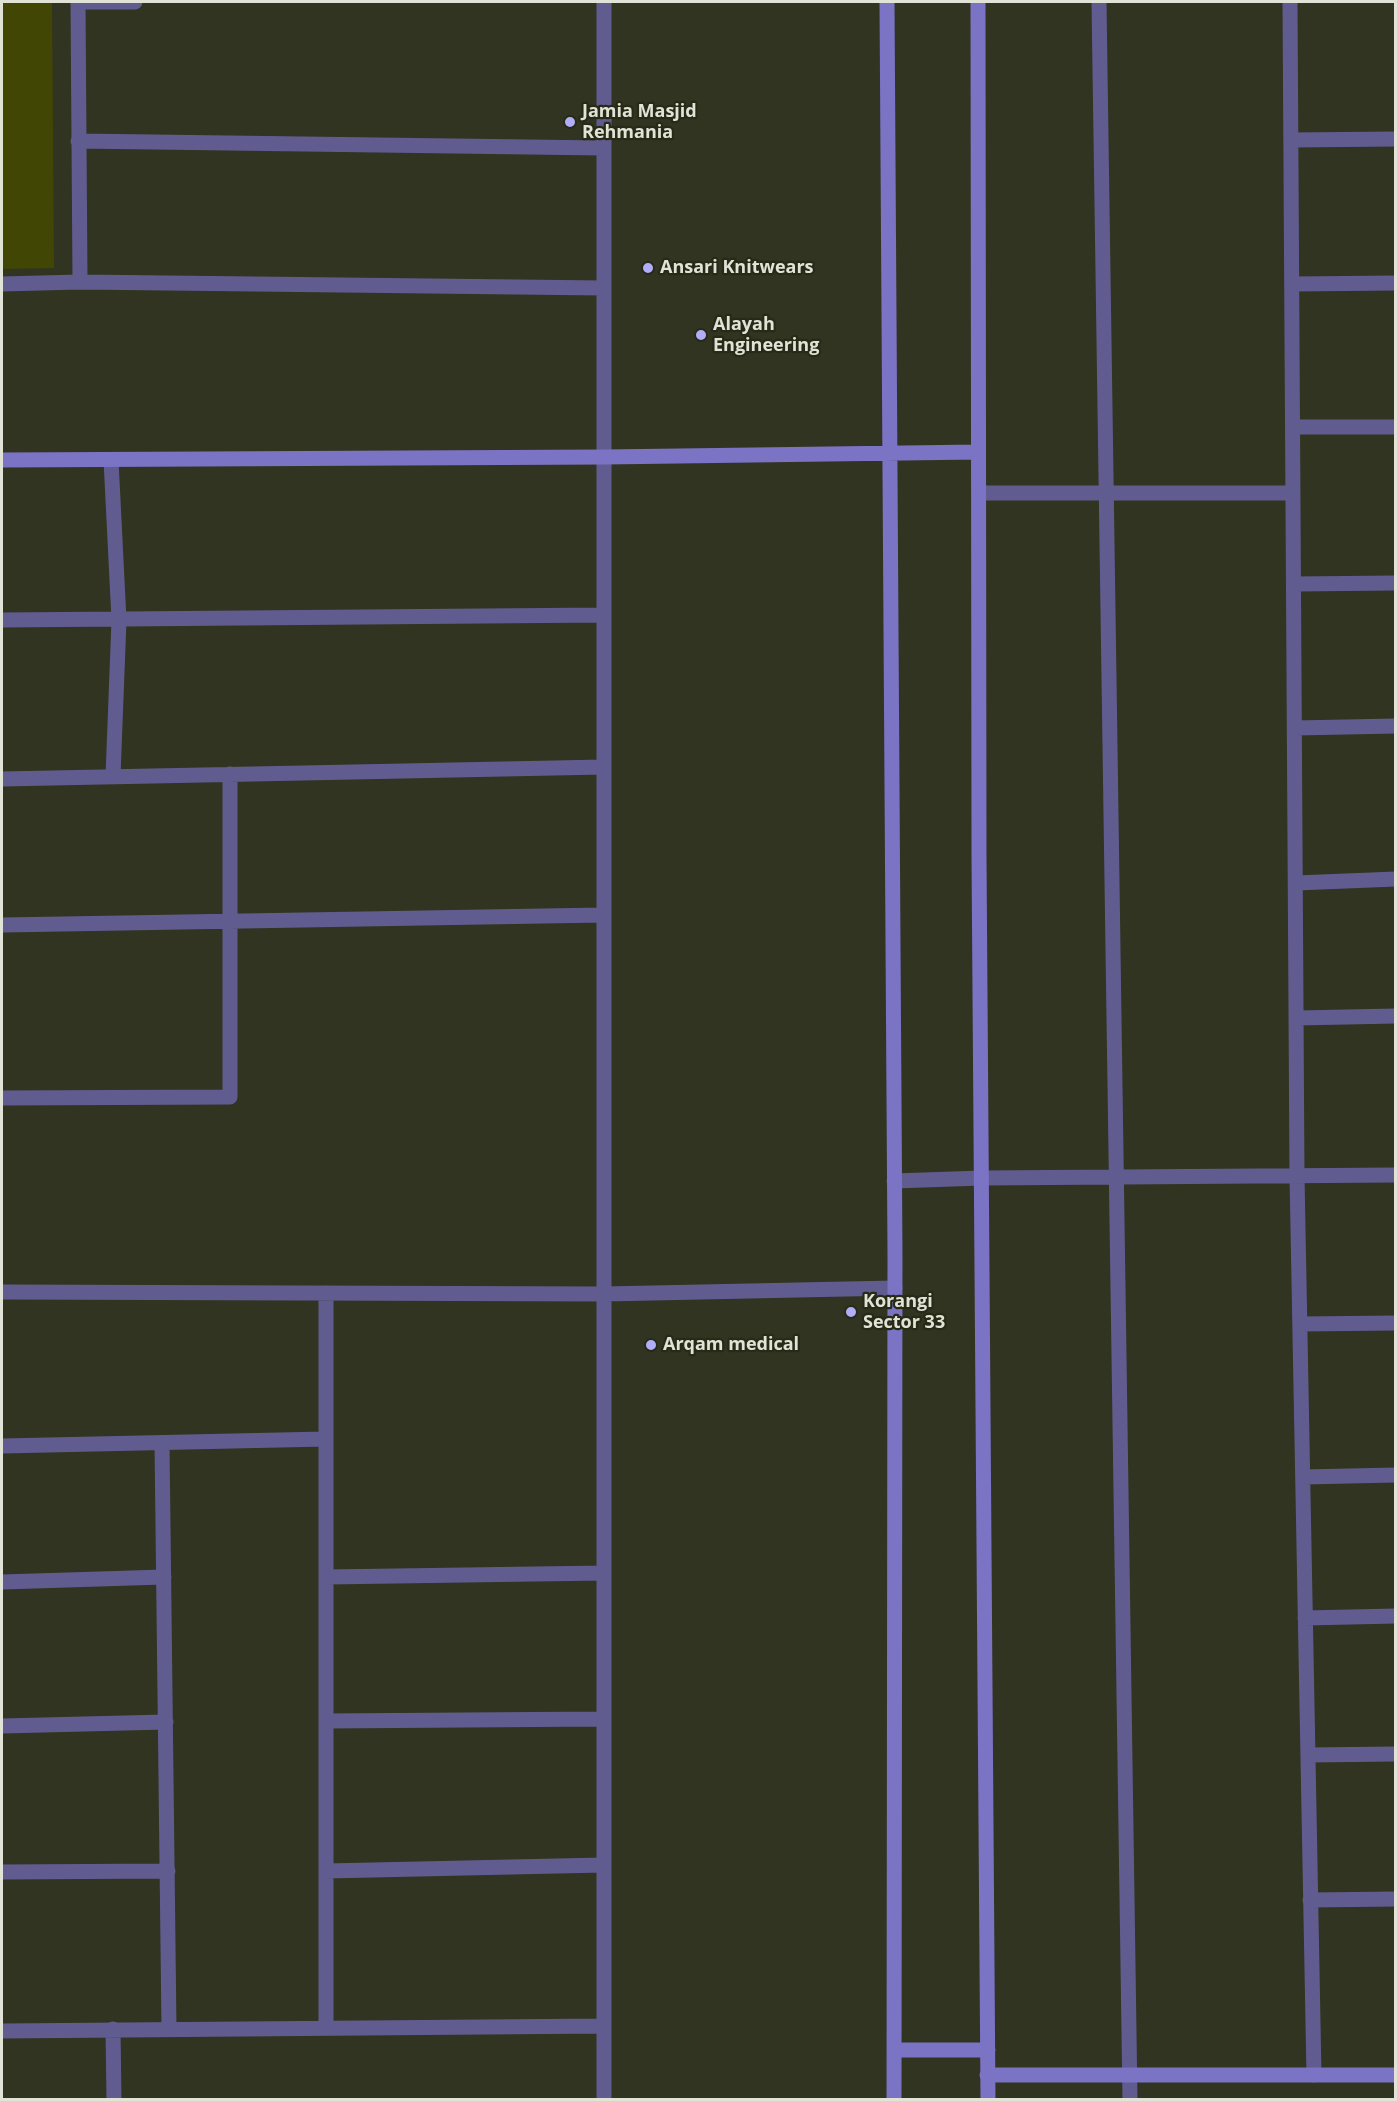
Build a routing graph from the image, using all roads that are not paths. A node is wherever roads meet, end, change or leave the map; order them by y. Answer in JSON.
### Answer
{"nodes":[{"id":1,"x":78,"y":2,"type":"edge"},
{"id":2,"x":135,"y":2,"type":"edge"},
{"id":3,"x":604,"y":2,"type":"edge"},
{"id":4,"x":887,"y":2,"type":"edge"},
{"id":5,"x":978,"y":2,"type":"edge"},
{"id":6,"x":1099,"y":2,"type":"edge"},
{"id":7,"x":1290,"y":2,"type":"edge"},
{"id":8,"x":1395,"y":139,"type":"edge"},
{"id":9,"x":1291,"y":140,"type":"junction"},
{"id":10,"x":78,"y":141,"type":"junction"},
{"id":11,"x":604,"y":148,"type":"junction"},
{"id":12,"x":80,"y":282,"type":"junction"},
{"id":13,"x":1395,"y":283,"type":"edge"},
{"id":14,"x":2,"y":284,"type":"edge"},
{"id":15,"x":1292,"y":284,"type":"junction"},
{"id":16,"x":604,"y":288,"type":"junction"},
{"id":17,"x":1293,"y":427,"type":"junction"},
{"id":18,"x":1395,"y":427,"type":"edge"},
{"id":19,"x":978,"y":452,"type":"junction"},
{"id":20,"x":889,"y":453,"type":"junction"},
{"id":21,"x":604,"y":457,"type":"junction"},
{"id":22,"x":111,"y":459,"type":"junction"},
{"id":23,"x":2,"y":460,"type":"edge"},
{"id":24,"x":979,"y":493,"type":"junction"},
{"id":25,"x":1106,"y":493,"type":"junction"},
{"id":26,"x":1293,"y":493,"type":"junction"},
{"id":27,"x":1395,"y":583,"type":"edge"},
{"id":28,"x":1294,"y":584,"type":"junction"},
{"id":29,"x":604,"y":615,"type":"junction"},
{"id":30,"x":2,"y":620,"type":"edge"},
{"id":31,"x":119,"y":620,"type":"junction"},
{"id":32,"x":1395,"y":726,"type":"edge"},
{"id":33,"x":1295,"y":728,"type":"junction"},
{"id":34,"x":604,"y":767,"type":"junction"},
{"id":35,"x":230,"y":774,"type":"junction"},
{"id":36,"x":113,"y":776,"type":"junction"},
{"id":37,"x":2,"y":779,"type":"edge"},
{"id":38,"x":1395,"y":879,"type":"edge"},
{"id":39,"x":1296,"y":883,"type":"junction"},
{"id":40,"x":604,"y":915,"type":"junction"},
{"id":41,"x":231,"y":921,"type":"junction"},
{"id":42,"x":2,"y":925,"type":"edge"},
{"id":43,"x":1395,"y":1016,"type":"edge"},
{"id":44,"x":1297,"y":1018,"type":"junction"},
{"id":45,"x":2,"y":1098,"type":"edge"},
{"id":46,"x":1395,"y":1175,"type":"edge"},
{"id":47,"x":1297,"y":1176,"type":"junction"},
{"id":48,"x":1116,"y":1177,"type":"junction"},
{"id":49,"x":982,"y":1178,"type":"junction"},
{"id":50,"x":894,"y":1181,"type":"junction"},
{"id":51,"x":895,"y":1288,"type":"junction"},
{"id":52,"x":2,"y":1292,"type":"edge"},
{"id":53,"x":327,"y":1293,"type":"junction"},
{"id":54,"x":604,"y":1294,"type":"junction"},
{"id":55,"x":1395,"y":1323,"type":"edge"},
{"id":56,"x":1300,"y":1324,"type":"junction"},
{"id":57,"x":326,"y":1439,"type":"junction"},
{"id":58,"x":162,"y":1443,"type":"junction"},
{"id":59,"x":2,"y":1446,"type":"edge"},
{"id":60,"x":1395,"y":1474,"type":"edge"},
{"id":61,"x":1303,"y":1477,"type":"junction"},
{"id":62,"x":603,"y":1573,"type":"junction"},
{"id":63,"x":326,"y":1576,"type":"junction"},
{"id":64,"x":164,"y":1577,"type":"junction"},
{"id":65,"x":2,"y":1582,"type":"edge"},
{"id":66,"x":1395,"y":1616,"type":"edge"},
{"id":67,"x":1305,"y":1618,"type":"junction"},
{"id":68,"x":603,"y":1719,"type":"junction"},
{"id":69,"x":326,"y":1721,"type":"junction"},
{"id":70,"x":166,"y":1722,"type":"junction"},
{"id":71,"x":2,"y":1726,"type":"edge"},
{"id":72,"x":1395,"y":1754,"type":"edge"},
{"id":73,"x":1308,"y":1755,"type":"junction"},
{"id":74,"x":604,"y":1865,"type":"junction"},
{"id":75,"x":168,"y":1871,"type":"junction"},
{"id":76,"x":326,"y":1871,"type":"junction"},
{"id":77,"x":2,"y":1872,"type":"edge"},
{"id":78,"x":1395,"y":1899,"type":"edge"},
{"id":79,"x":1310,"y":1900,"type":"junction"},
{"id":80,"x":604,"y":2026,"type":"junction"},
{"id":81,"x":326,"y":2028,"type":"junction"},
{"id":82,"x":113,"y":2029,"type":"junction"},
{"id":83,"x":169,"y":2029,"type":"junction"},
{"id":84,"x":2,"y":2031,"type":"edge"},
{"id":85,"x":894,"y":2050,"type":"junction"},
{"id":86,"x":988,"y":2050,"type":"junction"},
{"id":87,"x":987,"y":2075,"type":"junction"},
{"id":88,"x":1129,"y":2075,"type":"junction"},
{"id":89,"x":1314,"y":2075,"type":"junction"},
{"id":90,"x":1395,"y":2075,"type":"edge"},
{"id":91,"x":114,"y":2100,"type":"edge"},
{"id":92,"x":603,"y":2100,"type":"edge"},
{"id":93,"x":894,"y":2100,"type":"edge"},
{"id":94,"x":988,"y":2100,"type":"edge"},
{"id":95,"x":1130,"y":2100,"type":"edge"}],
"edges":[{"from":1,"to":2,"type":"street"},
{"from":1,"to":10,"type":"street"},
{"from":3,"to":11,"type":"street"},
{"from":4,"to":20,"type":"street"},
{"from":5,"to":19,"type":"street"},
{"from":6,"to":25,"type":"street"},
{"from":7,"to":9,"type":"street"},
{"from":8,"to":9,"type":"street"},
{"from":9,"to":15,"type":"street"},
{"from":10,"to":11,"type":"street"},
{"from":10,"to":12,"type":"street"},
{"from":11,"to":16,"type":"street"},
{"from":12,"to":14,"type":"street"},
{"from":12,"to":16,"type":"street"},
{"from":13,"to":15,"type":"street"},
{"from":15,"to":17,"type":"street"},
{"from":16,"to":21,"type":"street"},
{"from":17,"to":18,"type":"street"},
{"from":17,"to":26,"type":"street"},
{"from":19,"to":20,"type":"street"},
{"from":19,"to":24,"type":"street"},
{"from":20,"to":21,"type":"street"},
{"from":20,"to":50,"type":"street"},
{"from":21,"to":22,"type":"street"},
{"from":21,"to":29,"type":"street"},
{"from":22,"to":23,"type":"street"},
{"from":22,"to":31,"type":"street"},
{"from":24,"to":25,"type":"street"},
{"from":24,"to":49,"type":"street"},
{"from":25,"to":26,"type":"street"},
{"from":25,"to":48,"type":"street"},
{"from":26,"to":28,"type":"street"},
{"from":27,"to":28,"type":"street"},
{"from":28,"to":33,"type":"street"},
{"from":29,"to":31,"type":"street"},
{"from":29,"to":34,"type":"street"},
{"from":30,"to":31,"type":"street"},
{"from":31,"to":36,"type":"street"},
{"from":32,"to":33,"type":"street"},
{"from":33,"to":39,"type":"street"},
{"from":34,"to":35,"type":"street"},
{"from":34,"to":40,"type":"street"},
{"from":35,"to":36,"type":"street"},
{"from":35,"to":41,"type":"street"},
{"from":36,"to":37,"type":"street"},
{"from":38,"to":39,"type":"street"},
{"from":39,"to":44,"type":"street"},
{"from":40,"to":41,"type":"street"},
{"from":40,"to":54,"type":"street"},
{"from":41,"to":42,"type":"street"},
{"from":41,"to":45,"type":"street"},
{"from":43,"to":44,"type":"street"},
{"from":44,"to":47,"type":"street"},
{"from":46,"to":47,"type":"street"},
{"from":47,"to":48,"type":"street"},
{"from":47,"to":56,"type":"street"},
{"from":48,"to":49,"type":"street"},
{"from":48,"to":88,"type":"street"},
{"from":49,"to":50,"type":"street"},
{"from":49,"to":86,"type":"street"},
{"from":50,"to":51,"type":"street"},
{"from":51,"to":54,"type":"street"},
{"from":51,"to":85,"type":"street"},
{"from":52,"to":53,"type":"street"},
{"from":53,"to":54,"type":"street"},
{"from":53,"to":57,"type":"street"},
{"from":54,"to":62,"type":"street"},
{"from":55,"to":56,"type":"street"},
{"from":56,"to":61,"type":"street"},
{"from":57,"to":58,"type":"street"},
{"from":57,"to":63,"type":"street"},
{"from":58,"to":59,"type":"street"},
{"from":58,"to":64,"type":"street"},
{"from":60,"to":61,"type":"street"},
{"from":61,"to":67,"type":"street"},
{"from":62,"to":63,"type":"street"},
{"from":62,"to":68,"type":"street"},
{"from":63,"to":69,"type":"street"},
{"from":64,"to":65,"type":"street"},
{"from":64,"to":70,"type":"street"},
{"from":66,"to":67,"type":"street"},
{"from":67,"to":73,"type":"street"},
{"from":68,"to":69,"type":"street"},
{"from":68,"to":74,"type":"street"},
{"from":69,"to":76,"type":"street"},
{"from":70,"to":71,"type":"street"},
{"from":70,"to":75,"type":"street"},
{"from":72,"to":73,"type":"street"},
{"from":73,"to":79,"type":"street"},
{"from":74,"to":76,"type":"street"},
{"from":74,"to":80,"type":"street"},
{"from":75,"to":77,"type":"street"},
{"from":75,"to":83,"type":"street"},
{"from":76,"to":81,"type":"street"},
{"from":78,"to":79,"type":"street"},
{"from":79,"to":89,"type":"street"},
{"from":80,"to":81,"type":"street"},
{"from":80,"to":92,"type":"street"},
{"from":81,"to":83,"type":"street"},
{"from":82,"to":83,"type":"street"},
{"from":82,"to":84,"type":"street"},
{"from":82,"to":91,"type":"street"},
{"from":85,"to":86,"type":"street"},
{"from":85,"to":93,"type":"street"},
{"from":86,"to":87,"type":"street"},
{"from":87,"to":88,"type":"street"},
{"from":87,"to":94,"type":"street"},
{"from":88,"to":89,"type":"street"},
{"from":88,"to":95,"type":"street"},
{"from":89,"to":90,"type":"street"}]}
